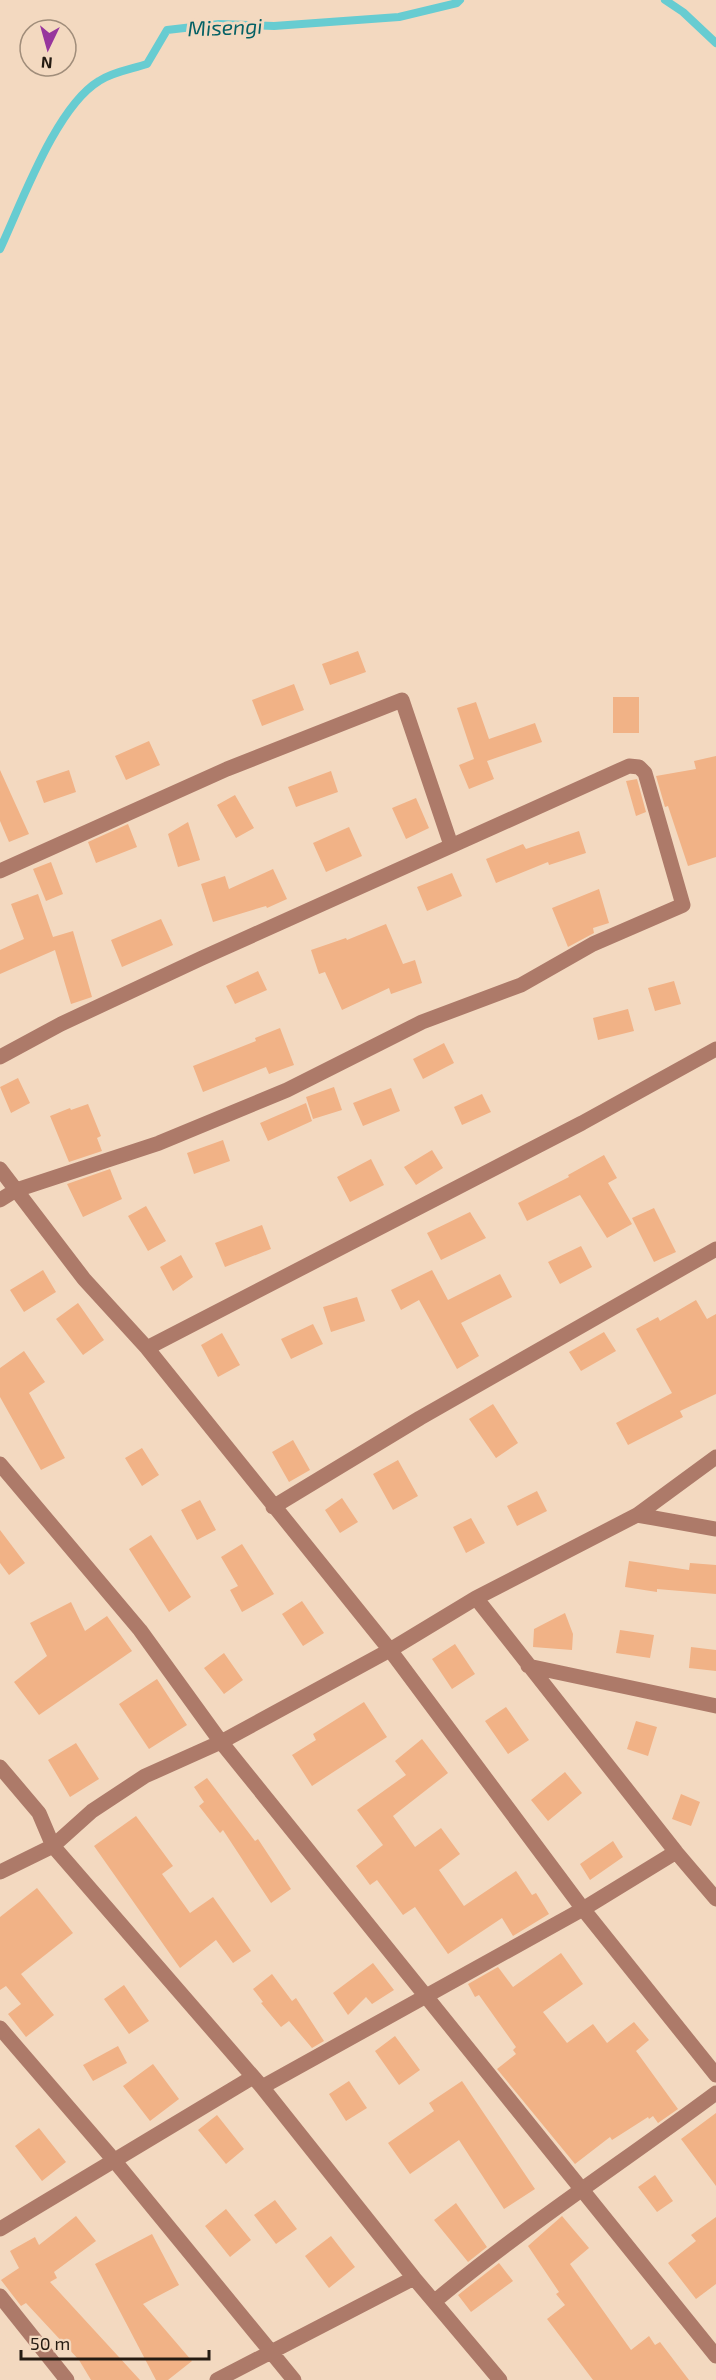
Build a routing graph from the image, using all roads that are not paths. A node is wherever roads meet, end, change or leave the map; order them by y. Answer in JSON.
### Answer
{"nodes":[{"id":1,"x":451,"y":845,"type":"junction"},
{"id":2,"x":0,"y":871,"type":"edge"},
{"id":3,"x":716,"y":1049,"type":"edge"},
{"id":4,"x":0,"y":1057,"type":"edge"},
{"id":5,"x":0,"y":1169,"type":"edge"},
{"id":6,"x":16,"y":1190,"type":"junction"},
{"id":7,"x":0,"y":1200,"type":"edge"},
{"id":8,"x":716,"y":1249,"type":"edge"},
{"id":9,"x":147,"y":1348,"type":"junction"},
{"id":10,"x":716,"y":1457,"type":"edge"},
{"id":11,"x":0,"y":1464,"type":"edge"},
{"id":12,"x":273,"y":1507,"type":"junction"},
{"id":13,"x":637,"y":1515,"type":"junction"},
{"id":14,"x":716,"y":1529,"type":"edge"},
{"id":15,"x":476,"y":1598,"type":"junction"},
{"id":16,"x":390,"y":1650,"type":"junction"},
{"id":17,"x":528,"y":1666,"type":"junction"},
{"id":18,"x":716,"y":1706,"type":"edge"},
{"id":19,"x":221,"y":1742,"type":"junction"},
{"id":20,"x":0,"y":1767,"type":"edge"},
{"id":21,"x":53,"y":1846,"type":"junction"},
{"id":22,"x":676,"y":1852,"type":"junction"},
{"id":23,"x":0,"y":1872,"type":"edge"},
{"id":24,"x":715,"y":1897,"type":"edge"},
{"id":25,"x":583,"y":1909,"type":"junction"},
{"id":26,"x":428,"y":1997,"type":"junction"},
{"id":27,"x":0,"y":2028,"type":"edge"},
{"id":28,"x":716,"y":2075,"type":"edge"},
{"id":29,"x":257,"y":2082,"type":"junction"},
{"id":30,"x":716,"y":2093,"type":"edge"},
{"id":31,"x":113,"y":2159,"type":"junction"},
{"id":32,"x":580,"y":2190,"type":"junction"},
{"id":33,"x":0,"y":2229,"type":"edge"},
{"id":34,"x":414,"y":2278,"type":"junction"},
{"id":35,"x":0,"y":2296,"type":"edge"},
{"id":36,"x":435,"y":2301,"type":"junction"},
{"id":37,"x":272,"y":2354,"type":"junction"},
{"id":38,"x":716,"y":2356,"type":"edge"},
{"id":39,"x":67,"y":2380,"type":"edge"},
{"id":40,"x":216,"y":2380,"type":"edge"},
{"id":41,"x":294,"y":2380,"type":"edge"},
{"id":42,"x":500,"y":2380,"type":"edge"}],
"edges":[{"from":1,"to":2,"type":"street"},
{"from":1,"to":4,"type":"street"},
{"from":1,"to":6,"type":"street"},
{"from":3,"to":9,"type":"street"},
{"from":5,"to":6,"type":"street"},
{"from":6,"to":7,"type":"street"},
{"from":6,"to":9,"type":"street"},
{"from":8,"to":12,"type":"street"},
{"from":9,"to":12,"type":"street"},
{"from":10,"to":13,"type":"street"},
{"from":11,"to":19,"type":"street"},
{"from":12,"to":16,"type":"street"},
{"from":13,"to":14,"type":"street"},
{"from":13,"to":15,"type":"street"},
{"from":15,"to":16,"type":"street"},
{"from":15,"to":17,"type":"street"},
{"from":16,"to":19,"type":"street"},
{"from":16,"to":25,"type":"street"},
{"from":17,"to":18,"type":"street"},
{"from":17,"to":22,"type":"street"},
{"from":19,"to":21,"type":"street"},
{"from":19,"to":26,"type":"street"},
{"from":20,"to":21,"type":"street"},
{"from":21,"to":23,"type":"street"},
{"from":21,"to":29,"type":"street"},
{"from":22,"to":24,"type":"street"},
{"from":22,"to":25,"type":"street"},
{"from":25,"to":26,"type":"street"},
{"from":25,"to":28,"type":"street"},
{"from":26,"to":29,"type":"street"},
{"from":26,"to":32,"type":"street"},
{"from":27,"to":31,"type":"street"},
{"from":29,"to":31,"type":"street"},
{"from":29,"to":34,"type":"street"},
{"from":30,"to":32,"type":"street"},
{"from":31,"to":33,"type":"street"},
{"from":31,"to":37,"type":"street"},
{"from":32,"to":36,"type":"street"},
{"from":32,"to":38,"type":"street"},
{"from":34,"to":36,"type":"street"},
{"from":34,"to":37,"type":"street"},
{"from":35,"to":39,"type":"street"},
{"from":36,"to":42,"type":"street"},
{"from":37,"to":40,"type":"street"},
{"from":37,"to":41,"type":"street"}]}
